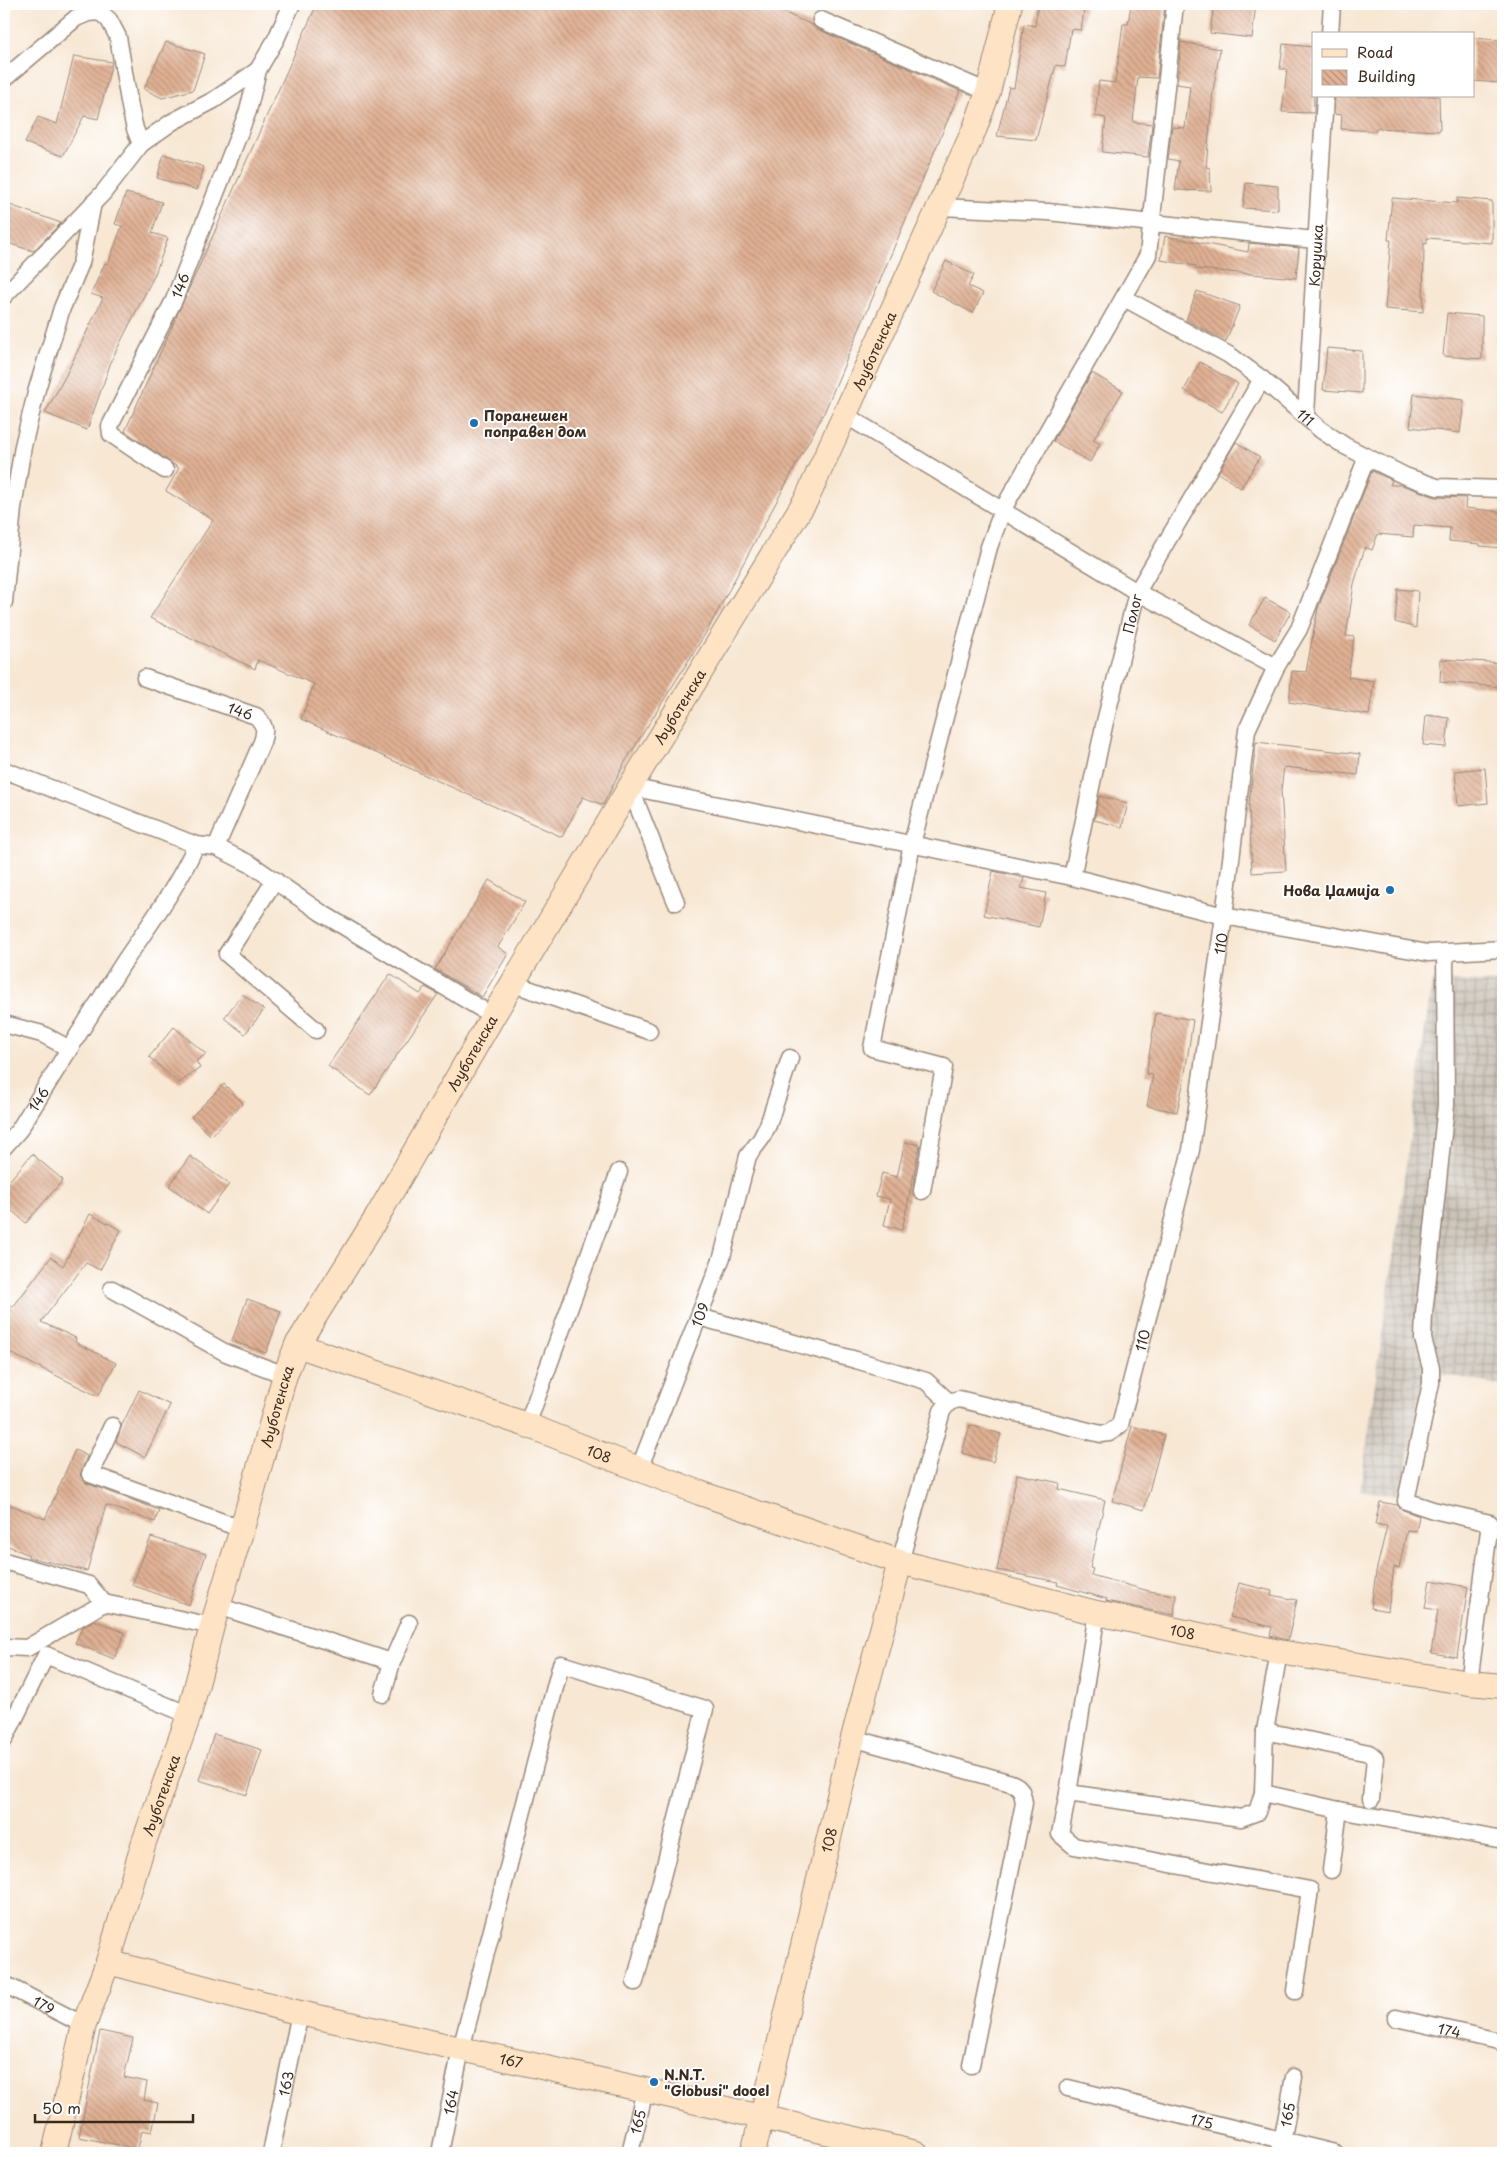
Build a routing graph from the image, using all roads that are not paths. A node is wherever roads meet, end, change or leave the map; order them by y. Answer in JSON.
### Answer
{"nodes":[{"id":1,"x":292,"y":4,"type":"edge"},
{"id":2,"x":1010,"y":4,"type":"edge"},
{"id":3,"x":1175,"y":4,"type":"edge"},
{"id":4,"x":1332,"y":4,"type":"edge"},
{"id":5,"x":105,"y":8,"type":"edge"},
{"id":6,"x":821,"y":20,"type":"dead end"},
{"id":7,"x":1330,"y":32,"type":"edge"},
{"id":8,"x":258,"y":70,"type":"junction"},
{"id":9,"x":4,"y":78,"type":"edge"},
{"id":10,"x":988,"y":92,"type":"junction"},
{"id":11,"x":1325,"y":98,"type":"edge"},
{"id":12,"x":141,"y":144,"type":"junction"},
{"id":13,"x":93,"y":203,"type":"junction"},
{"id":14,"x":940,"y":207,"type":"junction"},
{"id":15,"x":1153,"y":222,"type":"junction"},
{"id":16,"x":1315,"y":240,"type":"junction"},
{"id":17,"x":4,"y":296,"type":"edge"},
{"id":18,"x":1124,"y":298,"type":"junction"},
{"id":19,"x":1262,"y":378,"type":"junction"},
{"id":20,"x":1306,"y":414,"type":"junction"},
{"id":21,"x":844,"y":415,"type":"junction"},
{"id":22,"x":1367,"y":457,"type":"junction"},
{"id":23,"x":165,"y":470,"type":"dead end"},
{"id":24,"x":1503,"y":489,"type":"edge"},
{"id":25,"x":1003,"y":510,"type":"junction"},
{"id":26,"x":1137,"y":592,"type":"junction"},
{"id":27,"x":4,"y":602,"type":"edge"},
{"id":28,"x":1276,"y":667,"type":"junction"},
{"id":29,"x":146,"y":678,"type":"dead end"},
{"id":30,"x":4,"y":770,"type":"edge"},
{"id":31,"x":630,"y":787,"type":"junction"},
{"id":32,"x":912,"y":844,"type":"junction"},
{"id":33,"x":196,"y":845,"type":"junction"},
{"id":34,"x":216,"y":846,"type":"junction"},
{"id":35,"x":1072,"y":878,"type":"junction"},
{"id":36,"x":275,"y":880,"type":"junction"},
{"id":37,"x":676,"y":902,"type":"dead end"},
{"id":38,"x":1224,"y":916,"type":"junction"},
{"id":39,"x":1503,"y":949,"type":"edge"},
{"id":40,"x":1445,"y":952,"type":"junction"},
{"id":41,"x":514,"y":984,"type":"junction"},
{"id":42,"x":493,"y":1016,"type":"junction"},
{"id":43,"x":4,"y":1024,"type":"edge"},
{"id":44,"x":316,"y":1030,"type":"dead end"},
{"id":45,"x":649,"y":1031,"type":"dead end"},
{"id":46,"x":70,"y":1049,"type":"junction"},
{"id":47,"x":790,"y":1058,"type":"dead end"},
{"id":48,"x":4,"y":1147,"type":"edge"},
{"id":49,"x":619,"y":1172,"type":"dead end"},
{"id":50,"x":922,"y":1191,"type":"dead end"},
{"id":51,"x":112,"y":1289,"type":"dead end"},
{"id":52,"x":699,"y":1317,"type":"junction"},
{"id":53,"x":297,"y":1345,"type":"junction"},
{"id":54,"x":285,"y":1375,"type":"junction"},
{"id":55,"x":949,"y":1402,"type":"junction"},
{"id":56,"x":527,"y":1425,"type":"junction"},
{"id":57,"x":112,"y":1426,"type":"dead end"},
{"id":58,"x":639,"y":1469,"type":"junction"},
{"id":59,"x":242,"y":1529,"type":"junction"},
{"id":60,"x":4,"y":1561,"type":"edge"},
{"id":61,"x":900,"y":1562,"type":"junction"},
{"id":62,"x":104,"y":1603,"type":"junction"},
{"id":63,"x":1097,"y":1613,"type":"junction"},
{"id":64,"x":215,"y":1616,"type":"junction"},
{"id":65,"x":409,"y":1623,"type":"dead end"},
{"id":66,"x":4,"y":1647,"type":"edge"},
{"id":67,"x":1279,"y":1652,"type":"junction"},
{"id":68,"x":392,"y":1662,"type":"junction"},
{"id":69,"x":1469,"y":1683,"type":"junction"},
{"id":70,"x":1503,"y":1686,"type":"edge"},
{"id":71,"x":383,"y":1694,"type":"dead end"},
{"id":72,"x":189,"y":1715,"type":"junction"},
{"id":73,"x":1265,"y":1731,"type":"junction"},
{"id":74,"x":853,"y":1738,"type":"junction"},
{"id":75,"x":4,"y":1740,"type":"edge"},
{"id":76,"x":1068,"y":1793,"type":"junction"},
{"id":77,"x":1263,"y":1793,"type":"junction"},
{"id":78,"x":1372,"y":1799,"type":"dead end"},
{"id":79,"x":1338,"y":1810,"type":"junction"},
{"id":80,"x":1503,"y":1840,"type":"edge"},
{"id":81,"x":1331,"y":1870,"type":"dead end"},
{"id":82,"x":108,"y":1962,"type":"junction"},
{"id":83,"x":635,"y":1982,"type":"dead end"},
{"id":84,"x":4,"y":1984,"type":"edge"},
{"id":85,"x":1295,"y":1991,"type":"dead end"},
{"id":86,"x":300,"y":2013,"type":"junction"},
{"id":87,"x":1396,"y":2018,"type":"dead end"},
{"id":88,"x":84,"y":2025,"type":"junction"},
{"id":89,"x":1503,"y":2042,"type":"edge"},
{"id":90,"x":461,"y":2049,"type":"junction"},
{"id":91,"x":971,"y":2065,"type":"dead end"},
{"id":92,"x":1294,"y":2076,"type":"dead end"},
{"id":93,"x":1068,"y":2088,"type":"dead end"},
{"id":94,"x":645,"y":2090,"type":"junction"},
{"id":95,"x":762,"y":2117,"type":"junction"},
{"id":96,"x":1281,"y":2146,"type":"edge"},
{"id":97,"x":54,"y":2153,"type":"edge"},
{"id":98,"x":271,"y":2153,"type":"edge"},
{"id":99,"x":440,"y":2153,"type":"edge"},
{"id":100,"x":630,"y":2153,"type":"edge"},
{"id":101,"x":753,"y":2153,"type":"edge"},
{"id":102,"x":916,"y":2153,"type":"edge"},
{"id":103,"x":1335,"y":2153,"type":"edge"}],
"edges":[{"from":1,"to":8,"type":"street","name":"146"},
{"from":2,"to":10,"type":"street","name":"Љуботенска"},
{"from":3,"to":15,"type":"street"},
{"from":4,"to":7,"type":"street"},
{"from":5,"to":9,"type":"street"},
{"from":5,"to":12,"type":"street"},
{"from":6,"to":10,"type":"street"},
{"from":8,"to":12,"type":"street","name":"146"},
{"from":8,"to":23,"type":"street","name":"146"},
{"from":10,"to":14,"type":"street","name":"Љуботенска"},
{"from":11,"to":16,"type":"street","name":"Корушка"},
{"from":12,"to":13,"type":"street","name":"146"},
{"from":13,"to":17,"type":"street","name":"146"},
{"from":13,"to":27,"type":"street"},
{"from":14,"to":15,"type":"street"},
{"from":14,"to":21,"type":"street","name":"Љуботенска"},
{"from":15,"to":16,"type":"street"},
{"from":15,"to":18,"type":"street"},
{"from":16,"to":20,"type":"street","name":"Корушка"},
{"from":18,"to":19,"type":"street","name":"111"},
{"from":18,"to":25,"type":"street"},
{"from":19,"to":20,"type":"street","name":"111"},
{"from":19,"to":26,"type":"street","name":"Полог"},
{"from":20,"to":22,"type":"street","name":"111"},
{"from":21,"to":25,"type":"street"},
{"from":21,"to":31,"type":"street","name":"Љуботенска"},
{"from":22,"to":24,"type":"street","name":"111"},
{"from":22,"to":28,"type":"street"},
{"from":25,"to":26,"type":"street"},
{"from":25,"to":32,"type":"street"},
{"from":26,"to":28,"type":"street"},
{"from":26,"to":35,"type":"street","name":"Полог"},
{"from":28,"to":38,"type":"street"},
{"from":29,"to":34,"type":"street","name":"146"},
{"from":30,"to":33,"type":"street"},
{"from":31,"to":32,"type":"street"},
{"from":31,"to":37,"type":"street"},
{"from":31,"to":41,"type":"street","name":"Љуботенска"},
{"from":32,"to":35,"type":"street"},
{"from":32,"to":50,"type":"street"},
{"from":33,"to":34,"type":"street"},
{"from":33,"to":46,"type":"street","name":"146"},
{"from":34,"to":36,"type":"street"},
{"from":35,"to":38,"type":"street"},
{"from":36,"to":42,"type":"street"},
{"from":36,"to":44,"type":"street"},
{"from":38,"to":40,"type":"street"},
{"from":38,"to":55,"type":"street","name":"110"},
{"from":39,"to":40,"type":"street"},
{"from":40,"to":69,"type":"street"},
{"from":41,"to":42,"type":"street","name":"Љуботенска"},
{"from":41,"to":45,"type":"street"},
{"from":42,"to":53,"type":"street","name":"Љуботенска"},
{"from":43,"to":46,"type":"street"},
{"from":46,"to":48,"type":"street","name":"146"},
{"from":47,"to":52,"type":"street","name":"109"},
{"from":49,"to":56,"type":"street"},
{"from":51,"to":54,"type":"street"},
{"from":52,"to":55,"type":"street"},
{"from":52,"to":58,"type":"street","name":"109"},
{"from":53,"to":54,"type":"street","name":"Љуботенска"},
{"from":53,"to":56,"type":"street","name":"108"},
{"from":54,"to":59,"type":"street","name":"Љуботенска"},
{"from":55,"to":61,"type":"street"},
{"from":56,"to":58,"type":"street","name":"108"},
{"from":57,"to":59,"type":"street"},
{"from":58,"to":61,"type":"street","name":"108"},
{"from":59,"to":64,"type":"street","name":"Љуботенска"},
{"from":60,"to":62,"type":"street"},
{"from":61,"to":63,"type":"street","name":"108"},
{"from":61,"to":74,"type":"street","name":"108"},
{"from":62,"to":64,"type":"street"},
{"from":62,"to":66,"type":"street"},
{"from":63,"to":67,"type":"street","name":"108"},
{"from":63,"to":76,"type":"street"},
{"from":64,"to":68,"type":"street"},
{"from":64,"to":72,"type":"street","name":"Љуботенска"},
{"from":65,"to":68,"type":"street"},
{"from":67,"to":69,"type":"street","name":"108"},
{"from":67,"to":73,"type":"street"},
{"from":68,"to":71,"type":"street"},
{"from":69,"to":70,"type":"street","name":"108"},
{"from":72,"to":75,"type":"street"},
{"from":72,"to":82,"type":"street","name":"Љуботенска"},
{"from":73,"to":77,"type":"street"},
{"from":73,"to":78,"type":"street"},
{"from":74,"to":91,"type":"street"},
{"from":74,"to":95,"type":"street","name":"108"},
{"from":76,"to":77,"type":"street"},
{"from":76,"to":85,"type":"street"},
{"from":77,"to":79,"type":"street"},
{"from":79,"to":80,"type":"street"},
{"from":79,"to":81,"type":"street"},
{"from":82,"to":86,"type":"street","name":"167"},
{"from":82,"to":88,"type":"street","name":"Љуботенска"},
{"from":83,"to":90,"type":"street","name":"164"},
{"from":84,"to":88,"type":"street","name":"179"},
{"from":86,"to":90,"type":"street","name":"167"},
{"from":86,"to":98,"type":"street","name":"163"},
{"from":87,"to":89,"type":"street","name":"174"},
{"from":88,"to":97,"type":"street","name":"Љуботенска"},
{"from":90,"to":94,"type":"street","name":"167"},
{"from":90,"to":99,"type":"street","name":"164"},
{"from":92,"to":96,"type":"street","name":"165"},
{"from":93,"to":96,"type":"street","name":"175"},
{"from":94,"to":95,"type":"street","name":"167"},
{"from":94,"to":100,"type":"street","name":"165"},
{"from":95,"to":101,"type":"street","name":"108"},
{"from":95,"to":102,"type":"street","name":"167"},
{"from":96,"to":103,"type":"street","name":"175"}]}
